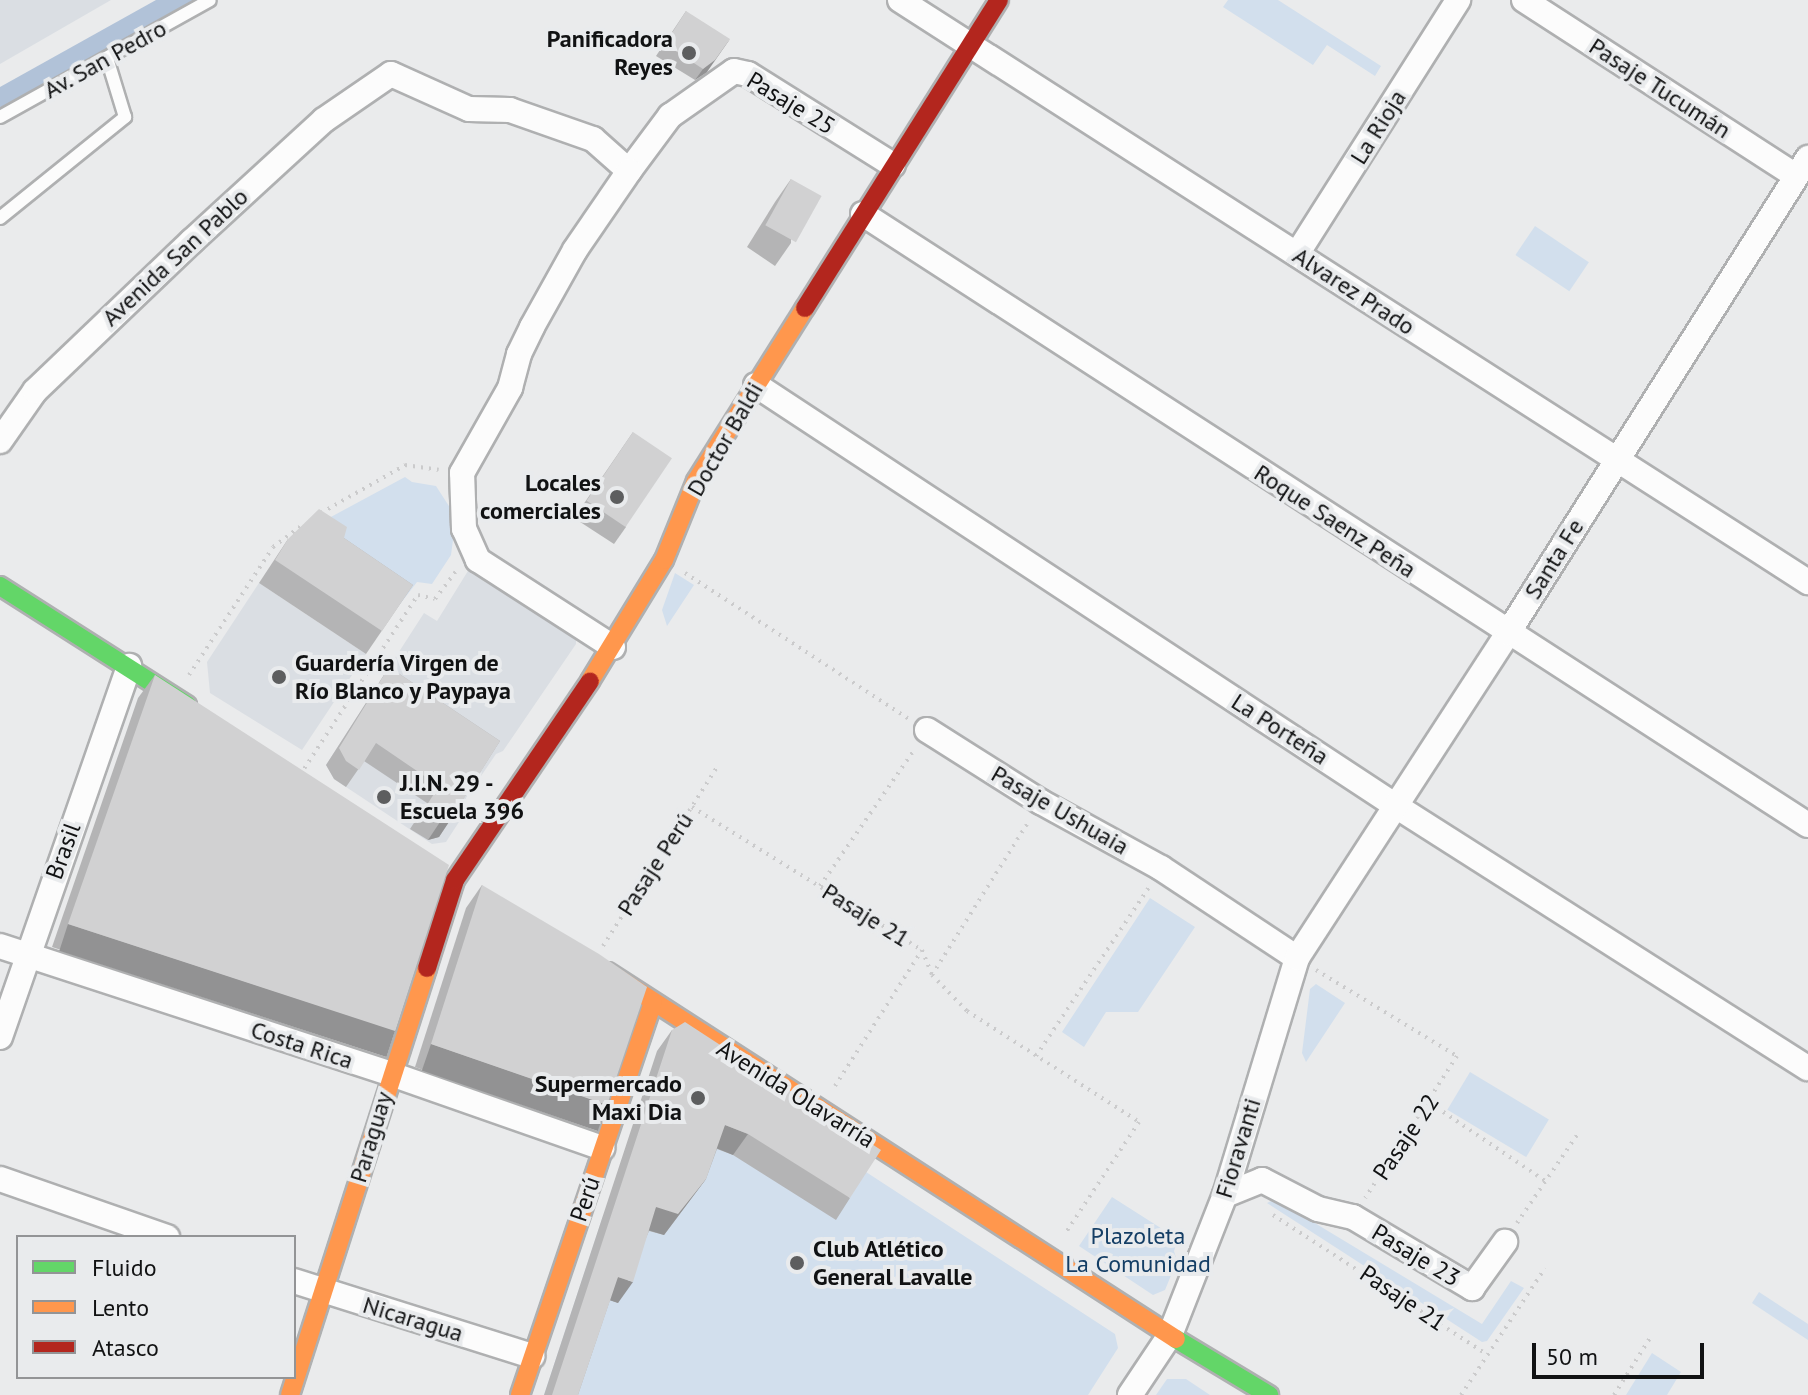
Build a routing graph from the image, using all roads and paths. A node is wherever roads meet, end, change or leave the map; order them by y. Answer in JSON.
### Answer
{"nodes":[{"id":1,"x":210,"y":0,"type":"edge"},
{"id":2,"x":900,"y":0,"type":"edge"},
{"id":3,"x":999,"y":0,"type":"edge"},
{"id":4,"x":1458,"y":0,"type":"edge"},
{"id":5,"x":1524,"y":0,"type":"edge"},
{"id":6,"x":970,"y":45,"type":"junction"},
{"id":7,"x":107,"y":58,"type":"junction"},
{"id":8,"x":0,"y":117,"type":"edge"},
{"id":9,"x":893,"y":165,"type":"junction"},
{"id":10,"x":1802,"y":167,"type":"edge"},
{"id":11,"x":629,"y":171,"type":"junction"},
{"id":12,"x":863,"y":214,"type":"junction"},
{"id":13,"x":0,"y":218,"type":"edge"},
{"id":14,"x":1297,"y":254,"type":"junction"},
{"id":15,"x":756,"y":385,"type":"junction"},
{"id":16,"x":0,"y":441,"type":"edge"},
{"id":17,"x":1615,"y":460,"type":"junction"},
{"id":18,"x":462,"y":473,"type":"junction"},
{"id":19,"x":472,"y":548,"type":"junction"},
{"id":20,"x":664,"y":560,"type":"junction"},
{"id":21,"x":1808,"y":582,"type":"edge"},
{"id":22,"x":0,"y":586,"type":"edge"},
{"id":23,"x":1508,"y":633,"type":"junction"},
{"id":24,"x":613,"y":647,"type":"junction"},
{"id":25,"x":129,"y":666,"type":"junction"},
{"id":26,"x":175,"y":698,"type":"junction"},
{"id":27,"x":200,"y":714,"type":"edge"},
{"id":28,"x":927,"y":730,"type":"junction"},
{"id":29,"x":717,"y":767,"type":"dead end"},
{"id":30,"x":299,"y":777,"type":"edge"},
{"id":31,"x":1041,"y":802,"type":"junction"},
{"id":32,"x":1396,"y":806,"type":"junction"},
{"id":33,"x":692,"y":807,"type":"junction"},
{"id":34,"x":1808,"y":825,"type":"edge"},
{"id":35,"x":1161,"y":868,"type":"junction"},
{"id":36,"x":455,"y":880,"type":"joint"},
{"id":37,"x":820,"y":886,"type":"junction"},
{"id":38,"x":0,"y":946,"type":"edge"},
{"id":39,"x":922,"y":950,"type":"junction"},
{"id":40,"x":26,"y":955,"type":"junction"},
{"id":41,"x":1297,"y":958,"type":"junction"},
{"id":42,"x":593,"y":961,"type":"joint"},
{"id":43,"x":932,"y":975,"type":"junction"},
{"id":44,"x":653,"y":1003,"type":"junction"},
{"id":45,"x":0,"y":1037,"type":"edge"},
{"id":46,"x":1036,"y":1057,"type":"junction"},
{"id":47,"x":1808,"y":1068,"type":"edge"},
{"id":48,"x":391,"y":1074,"type":"junction"},
{"id":49,"x":1430,"y":1103,"type":"junction"},
{"id":50,"x":821,"y":1108,"type":"junction"},
{"id":51,"x":1579,"y":1132,"type":"dead end"},
{"id":52,"x":602,"y":1148,"type":"junction"},
{"id":53,"x":0,"y":1179,"type":"edge"},
{"id":54,"x":1545,"y":1181,"type":"junction"},
{"id":55,"x":1231,"y":1194,"type":"junction"},
{"id":56,"x":1353,"y":1217,"type":"junction"},
{"id":57,"x":161,"y":1235,"type":"edge"},
{"id":58,"x":1505,"y":1242,"type":"joint"},
{"id":59,"x":1051,"y":1256,"type":"junction"},
{"id":60,"x":1545,"y":1268,"type":"dead end"},
{"id":61,"x":296,"y":1282,"type":"edge"},
{"id":62,"x":324,"y":1292,"type":"junction"},
{"id":63,"x":1170,"y":1335,"type":"junction"},
{"id":64,"x":1650,"y":1338,"type":"dead end"},
{"id":65,"x":1486,"y":1354,"type":"junction"},
{"id":66,"x":532,"y":1356,"type":"junction"},
{"id":67,"x":296,"y":1377,"type":"edge"},
{"id":68,"x":520,"y":1395,"type":"edge"},
{"id":69,"x":1130,"y":1395,"type":"edge"},
{"id":70,"x":1269,"y":1395,"type":"edge"},
{"id":71,"x":1461,"y":1395,"type":"edge"},
{"id":72,"x":1614,"y":1395,"type":"edge"}],
"edges":[{"from":1,"to":7,"type":"lane","name":"Av. San Pedro"},
{"from":2,"to":6,"type":"street","name":"Alvarez Prado"},
{"from":3,"to":6,"type":"street","name":"Doctor Baldi"},
{"from":4,"to":14,"type":"street","name":"La Rioja"},
{"from":5,"to":10,"type":"street","name":"Pasaje Tucumán"},
{"from":6,"to":9,"type":"street","name":"Doctor Baldi"},
{"from":6,"to":14,"type":"street","name":"Alvarez Prado"},
{"from":7,"to":8,"type":"lane","name":"Av. San Pedro"},
{"from":7,"to":13,"type":"lane"},
{"from":9,"to":11,"type":"street","name":"Pasaje 25"},
{"from":9,"to":12,"type":"street","name":"Doctor Baldi"},
{"from":10,"to":17,"type":"street","name":"Santa Fe"},
{"from":11,"to":16,"type":"street","name":"Avenida San Pablo"},
{"from":11,"to":18,"type":"street"},
{"from":12,"to":15,"type":"street","name":"Doctor Baldi"},
{"from":12,"to":23,"type":"street","name":"Roque Saenz Peña"},
{"from":14,"to":17,"type":"street","name":"Alvarez Prado"},
{"from":15,"to":20,"type":"street","name":"Doctor Baldi"},
{"from":15,"to":32,"type":"street","name":"La Porteña"},
{"from":17,"to":21,"type":"street","name":"Alvarez Prado"},
{"from":17,"to":23,"type":"street","name":"Santa Fe"},
{"from":18,"to":19,"type":"street"},
{"from":18,"to":26,"type":"path"},
{"from":19,"to":24,"type":"street"},
{"from":19,"to":30,"type":"path"},
{"from":20,"to":24,"type":"street","name":"Doctor Baldi"},
{"from":20,"to":28,"type":"path"},
{"from":22,"to":25,"type":"street"},
{"from":23,"to":32,"type":"street","name":"Santa Fe"},
{"from":23,"to":34,"type":"street","name":"Roque Saenz Peña"},
{"from":24,"to":36,"type":"street","name":"Doctor Baldi"},
{"from":25,"to":26,"type":"street"},
{"from":25,"to":40,"type":"street","name":"Brasil"},
{"from":26,"to":27,"type":"street"},
{"from":28,"to":31,"type":"street","name":"Pasaje Ushuaia"},
{"from":28,"to":37,"type":"path"},
{"from":29,"to":33,"type":"path","name":"Pasaje Perú"},
{"from":31,"to":35,"type":"street","name":"Pasaje Ushuaia"},
{"from":31,"to":43,"type":"path"},
{"from":32,"to":41,"type":"street","name":"Santa Fe"},
{"from":32,"to":47,"type":"street","name":"La Porteña"},
{"from":33,"to":37,"type":"path","name":"Pasaje 21"},
{"from":33,"to":42,"type":"path","name":"Pasaje Perú"},
{"from":35,"to":41,"type":"street","name":"Pasaje Ushuaia"},
{"from":35,"to":46,"type":"path"},
{"from":36,"to":48,"type":"street","name":"Paraguay"},
{"from":37,"to":39,"type":"path","name":"Pasaje 21"},
{"from":38,"to":40,"type":"street","name":"Costa Rica"},
{"from":39,"to":43,"type":"path","name":"Pasaje 21"},
{"from":39,"to":50,"type":"path"},
{"from":40,"to":45,"type":"street","name":"Brasil"},
{"from":40,"to":48,"type":"street","name":"Costa Rica"},
{"from":41,"to":49,"type":"path","name":"Pasaje 22"},
{"from":41,"to":55,"type":"street","name":"Fioravanti"},
{"from":42,"to":44,"type":"street","name":"Avenida Olavarría"},
{"from":43,"to":46,"type":"path","name":"Pasaje 21"},
{"from":44,"to":50,"type":"street","name":"Avenida Olavarría"},
{"from":44,"to":52,"type":"street","name":"Perú"},
{"from":46,"to":59,"type":"path","name":"Pasaje 21"},
{"from":48,"to":52,"type":"street","name":"Costa Rica"},
{"from":48,"to":62,"type":"street","name":"Paraguay"},
{"from":49,"to":54,"type":"path"},
{"from":49,"to":56,"type":"path","name":"Pasaje 22"},
{"from":50,"to":59,"type":"street","name":"Avenida Olavarría"},
{"from":51,"to":54,"type":"path"},
{"from":52,"to":66,"type":"street","name":"Perú"},
{"from":53,"to":57,"type":"street"},
{"from":54,"to":58,"type":"path"},
{"from":55,"to":56,"type":"street"},
{"from":55,"to":63,"type":"street","name":"Fioravanti"},
{"from":55,"to":65,"type":"path","name":"Pasaje 21"},
{"from":56,"to":58,"type":"street","name":"Pasaje 23"},
{"from":59,"to":63,"type":"street","name":"Avenida Olavarría"},
{"from":60,"to":65,"type":"path"},
{"from":61,"to":62,"type":"street","name":"Nicaragua"},
{"from":62,"to":66,"type":"street","name":"Nicaragua"},
{"from":62,"to":67,"type":"street","name":"Paraguay"},
{"from":63,"to":69,"type":"street","name":"Fioravanti"},
{"from":63,"to":70,"type":"street","name":"Avenida Olavarría"},
{"from":64,"to":72,"type":"path"},
{"from":65,"to":71,"type":"path"},
{"from":66,"to":68,"type":"street","name":"Perú"}]}
